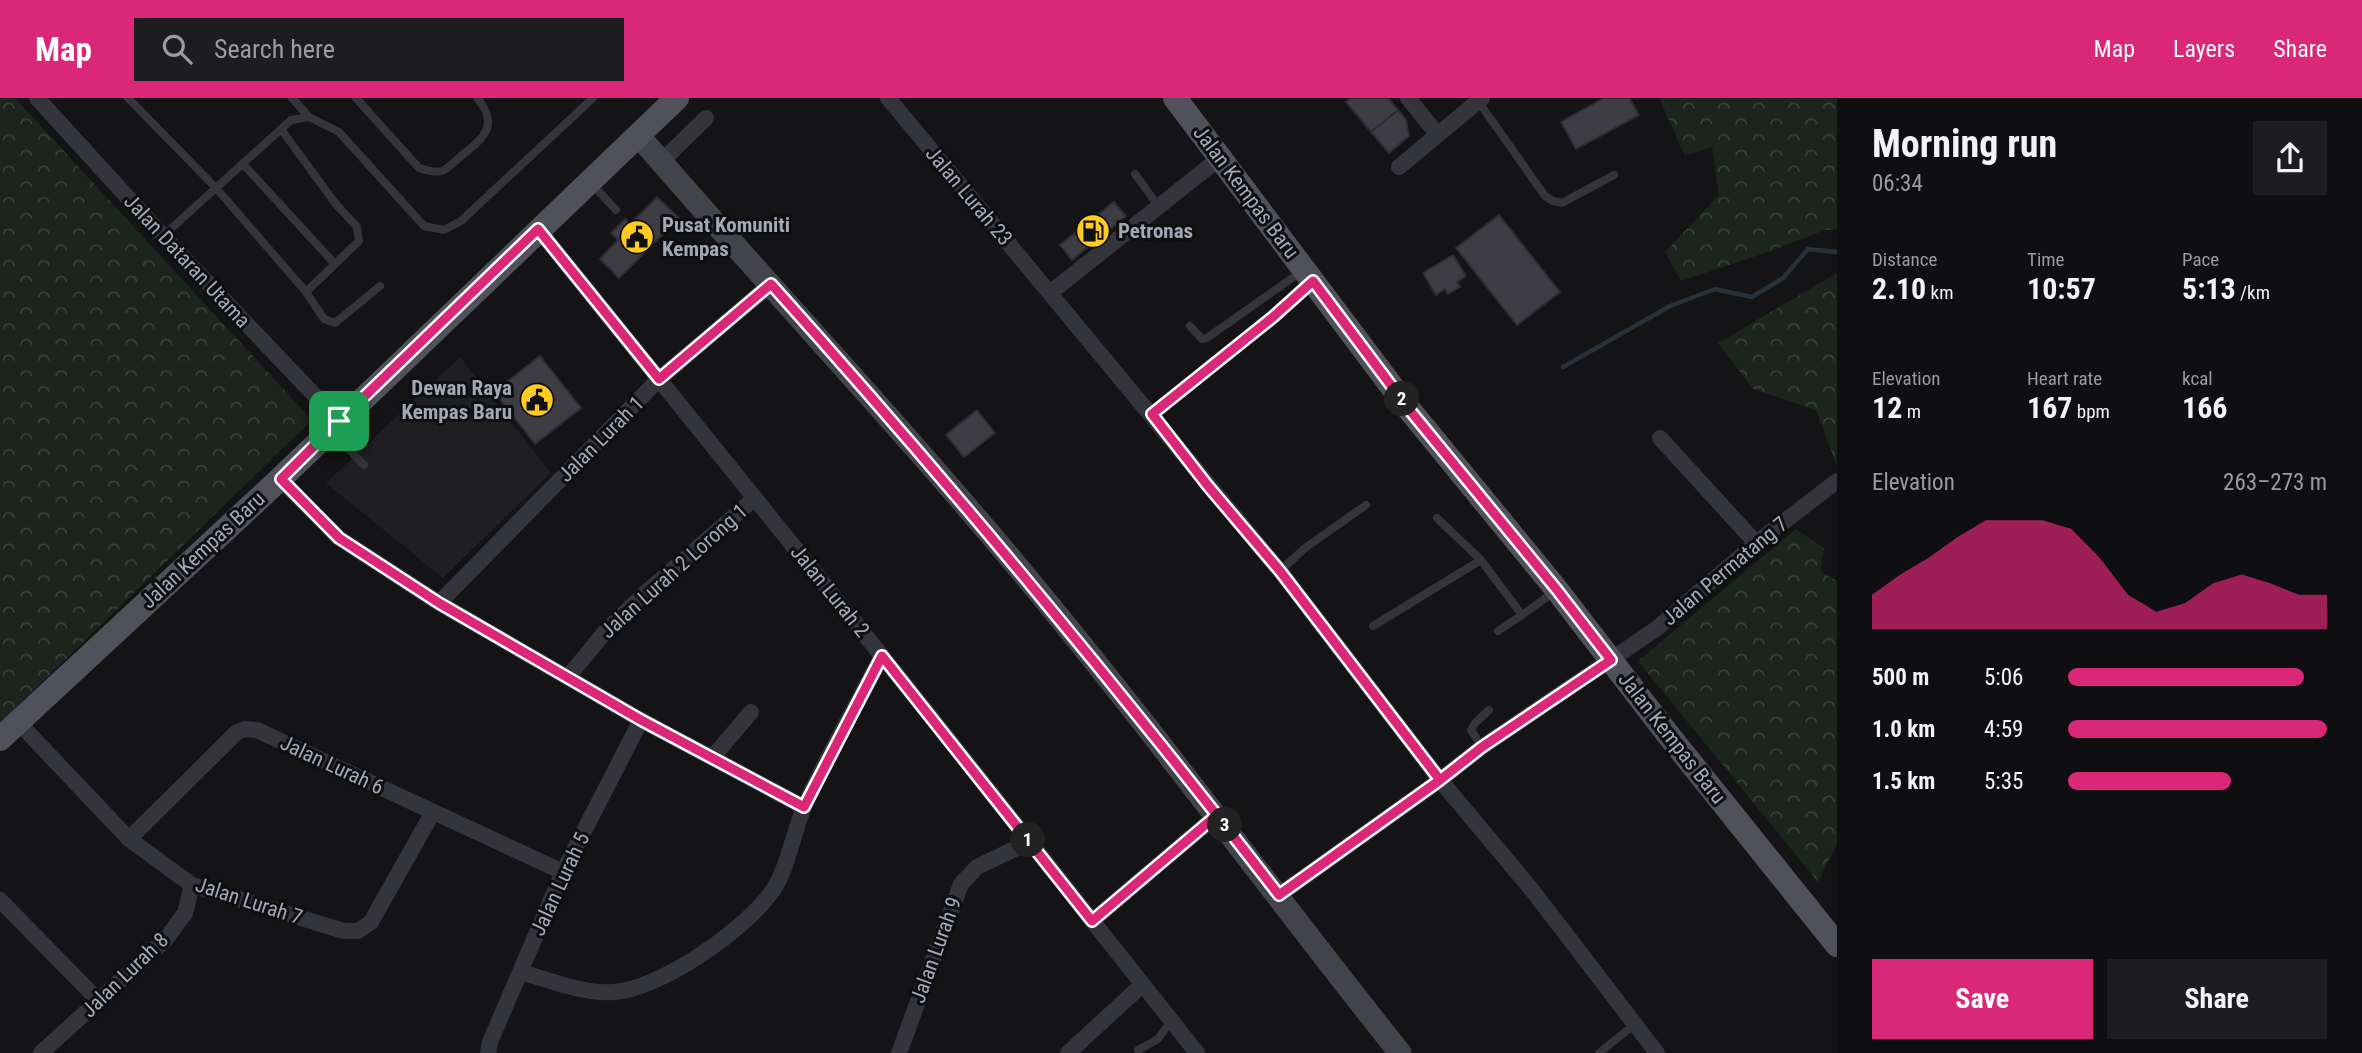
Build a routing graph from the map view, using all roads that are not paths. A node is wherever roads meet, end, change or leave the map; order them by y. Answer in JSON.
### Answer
{"nodes":[{"id":1,"x":37,"y":98,"type":"edge"},
{"id":2,"x":128,"y":98,"type":"edge"},
{"id":3,"x":292,"y":98,"type":"edge"},
{"id":4,"x":356,"y":98,"type":"edge"},
{"id":5,"x":477,"y":98,"type":"edge"},
{"id":6,"x":593,"y":98,"type":"edge"},
{"id":7,"x":677,"y":98,"type":"edge"},
{"id":8,"x":888,"y":98,"type":"edge"},
{"id":9,"x":1175,"y":98,"type":"edge"},
{"id":10,"x":1408,"y":98,"type":"edge"},
{"id":11,"x":1480,"y":100,"type":"edge"},
{"id":12,"x":309,"y":117,"type":"junction"},
{"id":13,"x":706,"y":118,"type":"dead end"},
{"id":14,"x":281,"y":129,"type":"junction"},
{"id":15,"x":1437,"y":134,"type":"junction"},
{"id":16,"x":639,"y":136,"type":"junction"},
{"id":17,"x":1221,"y":157,"type":"junction"},
{"id":18,"x":661,"y":162,"type":"junction"},
{"id":19,"x":243,"y":164,"type":"junction"},
{"id":20,"x":1399,"y":167,"type":"dead end"},
{"id":21,"x":1135,"y":174,"type":"dead end"},
{"id":22,"x":1614,"y":175,"type":"dead end"},
{"id":23,"x":589,"y":181,"type":"junction"},
{"id":24,"x":217,"y":188,"type":"junction"},
{"id":25,"x":1159,"y":207,"type":"junction"},
{"id":26,"x":616,"y":210,"type":"dead end"},
{"id":27,"x":538,"y":229,"type":"junction"},
{"id":28,"x":163,"y":236,"type":"junction"},
{"id":29,"x":334,"y":264,"type":"junction"},
{"id":30,"x":1308,"y":275,"type":"junction"},
{"id":31,"x":771,"y":284,"type":"junction"},
{"id":32,"x":380,"y":286,"type":"dead end"},
{"id":33,"x":306,"y":292,"type":"junction"},
{"id":34,"x":1050,"y":293,"type":"junction"},
{"id":35,"x":1191,"y":326,"type":"dead end"},
{"id":36,"x":659,"y":379,"type":"junction"},
{"id":37,"x":1152,"y":414,"type":"junction"},
{"id":38,"x":334,"y":426,"type":"junction"},
{"id":39,"x":1660,"y":438,"type":"dead end"},
{"id":40,"x":364,"y":465,"type":"dead end"},
{"id":41,"x":281,"y":479,"type":"junction"},
{"id":42,"x":1837,"y":481,"type":"edge"},
{"id":43,"x":755,"y":498,"type":"junction"},
{"id":44,"x":1366,"y":505,"type":"dead end"},
{"id":45,"x":1437,"y":518,"type":"dead end"},
{"id":46,"x":1756,"y":543,"type":"junction"},
{"id":47,"x":1481,"y":560,"type":"junction"},
{"id":48,"x":1280,"y":571,"type":"junction"},
{"id":49,"x":1557,"y":590,"type":"junction"},
{"id":50,"x":439,"y":603,"type":"junction"},
{"id":51,"x":1522,"y":615,"type":"junction"},
{"id":52,"x":1373,"y":626,"type":"dead end"},
{"id":53,"x":1498,"y":631,"type":"dead end"},
{"id":54,"x":882,"y":656,"type":"junction"},
{"id":55,"x":1611,"y":660,"type":"junction"},
{"id":56,"x":568,"y":677,"type":"junction"},
{"id":57,"x":1489,"y":710,"type":"dead end"},
{"id":58,"x":751,"y":712,"type":"dead end"},
{"id":59,"x":641,"y":720,"type":"junction"},
{"id":60,"x":9,"y":730,"type":"edge"},
{"id":61,"x":1482,"y":747,"type":"junction"},
{"id":62,"x":712,"y":758,"type":"junction"},
{"id":63,"x":1440,"y":780,"type":"junction"},
{"id":64,"x":804,"y":807,"type":"junction"},
{"id":65,"x":433,"y":812,"type":"junction"},
{"id":66,"x":1217,"y":815,"type":"junction"},
{"id":67,"x":129,"y":839,"type":"junction"},
{"id":68,"x":1030,"y":842,"type":"junction"},
{"id":69,"x":563,"y":872,"type":"junction"},
{"id":70,"x":192,"y":886,"type":"junction"},
{"id":71,"x":1279,"y":895,"type":"junction"},
{"id":72,"x":0,"y":900,"type":"edge"},
{"id":73,"x":1092,"y":921,"type":"junction"},
{"id":74,"x":1837,"y":945,"type":"edge"},
{"id":75,"x":520,"y":972,"type":"junction"},
{"id":76,"x":1142,"y":985,"type":"junction"},
{"id":77,"x":99,"y":1001,"type":"junction"},
{"id":78,"x":1171,"y":1021,"type":"junction"},
{"id":79,"x":1636,"y":1023,"type":"junction"},
{"id":80,"x":1138,"y":1050,"type":"dead end"},
{"id":81,"x":41,"y":1053,"type":"edge"},
{"id":82,"x":488,"y":1053,"type":"edge"},
{"id":83,"x":899,"y":1053,"type":"edge"},
{"id":84,"x":1068,"y":1053,"type":"edge"},
{"id":85,"x":1197,"y":1053,"type":"edge"},
{"id":86,"x":1400,"y":1053,"type":"edge"},
{"id":87,"x":1599,"y":1053,"type":"edge"},
{"id":88,"x":1657,"y":1053,"type":"edge"}],
"edges":[{"from":1,"to":28,"type":"street","name":"Jalan Dataran Utama"},
{"from":2,"to":24,"type":"lane"},
{"from":3,"to":12,"type":"lane"},
{"from":4,"to":5,"type":"lane"},
{"from":6,"to":12,"type":"lane"},
{"from":7,"to":16,"type":"main road","name":"Jalan Kempas Baru"},
{"from":8,"to":34,"type":"street","name":"Jalan Lurah 23"},
{"from":9,"to":17,"type":"main road","name":"Jalan Kempas Baru"},
{"from":10,"to":15,"type":"street"},
{"from":11,"to":15,"type":"street"},
{"from":11,"to":22,"type":"lane"},
{"from":12,"to":14,"type":"lane"},
{"from":13,"to":18,"type":"street"},
{"from":14,"to":19,"type":"lane"},
{"from":14,"to":29,"type":"lane"},
{"from":15,"to":20,"type":"street"},
{"from":16,"to":18,"type":"street"},
{"from":16,"to":23,"type":"main road","name":"Jalan Kempas Baru"},
{"from":17,"to":25,"type":"street"},
{"from":17,"to":30,"type":"main road","name":"Jalan Kempas Baru"},
{"from":18,"to":31,"type":"street"},
{"from":19,"to":24,"type":"lane"},
{"from":19,"to":29,"type":"lane"},
{"from":21,"to":25,"type":"lane"},
{"from":23,"to":26,"type":"lane"},
{"from":23,"to":27,"type":"main road","name":"Jalan Kempas Baru"},
{"from":24,"to":28,"type":"lane"},
{"from":24,"to":33,"type":"lane"},
{"from":25,"to":34,"type":"street"},
{"from":27,"to":36,"type":"street","name":"Jalan Lurah 2"},
{"from":27,"to":38,"type":"main road","name":"Jalan Kempas Baru"},
{"from":28,"to":38,"type":"street","name":"Jalan Dataran Utama"},
{"from":29,"to":33,"type":"lane"},
{"from":30,"to":35,"type":"lane"},
{"from":30,"to":37,"type":"lane"},
{"from":30,"to":49,"type":"main road","name":"Jalan Kempas Baru"},
{"from":31,"to":36,"type":"street","name":"Jalan Lurah 1"},
{"from":31,"to":66,"type":"street"},
{"from":32,"to":33,"type":"lane"},
{"from":34,"to":37,"type":"street","name":"Jalan Lurah 23"},
{"from":36,"to":43,"type":"street","name":"Jalan Lurah 2"},
{"from":36,"to":50,"type":"street","name":"Jalan Lurah 1"},
{"from":37,"to":48,"type":"street","name":"Jalan Lurah 23"},
{"from":38,"to":40,"type":"lane"},
{"from":38,"to":41,"type":"main road","name":"Jalan Kempas Baru"},
{"from":39,"to":46,"type":"street"},
{"from":41,"to":50,"type":"street"},
{"from":41,"to":60,"type":"main road","name":"Jalan Kempas Baru"},
{"from":42,"to":46,"type":"street","name":"Jalan Permatang 7"},
{"from":43,"to":54,"type":"street","name":"Jalan Lurah 2"},
{"from":43,"to":56,"type":"street","name":"Jalan Lurah 2 Lorong 1"},
{"from":44,"to":48,"type":"lane"},
{"from":45,"to":47,"type":"lane"},
{"from":46,"to":55,"type":"street","name":"Jalan Permatang 7"},
{"from":47,"to":51,"type":"lane"},
{"from":47,"to":52,"type":"lane"},
{"from":48,"to":63,"type":"street","name":"Jalan Lurah 23"},
{"from":49,"to":51,"type":"lane"},
{"from":49,"to":55,"type":"main road","name":"Jalan Kempas Baru"},
{"from":50,"to":56,"type":"street"},
{"from":51,"to":53,"type":"lane"},
{"from":54,"to":64,"type":"street"},
{"from":54,"to":68,"type":"street","name":"Jalan Lurah 2"},
{"from":55,"to":61,"type":"street","name":"Jalan Permatang 7"},
{"from":55,"to":74,"type":"main road","name":"Jalan Kempas Baru"},
{"from":56,"to":59,"type":"street"},
{"from":57,"to":61,"type":"lane"},
{"from":58,"to":62,"type":"street"},
{"from":59,"to":62,"type":"street"},
{"from":59,"to":69,"type":"street","name":"Jalan Lurah 5"},
{"from":60,"to":67,"type":"street","name":"Jalan Lurah 7"},
{"from":61,"to":63,"type":"street","name":"Jalan Permatang 7"},
{"from":62,"to":64,"type":"street"},
{"from":63,"to":71,"type":"street","name":"Jalan Permatang 7"},
{"from":63,"to":79,"type":"street","name":"Jalan Lurah 23"},
{"from":64,"to":75,"type":"street"},
{"from":65,"to":67,"type":"street","name":"Jalan Lurah 6"},
{"from":65,"to":69,"type":"street","name":"Jalan Lurah 6"},
{"from":65,"to":70,"type":"street","name":"Jalan Lurah 7"},
{"from":66,"to":71,"type":"street"},
{"from":66,"to":73,"type":"street"},
{"from":67,"to":70,"type":"street","name":"Jalan Lurah 7"},
{"from":68,"to":73,"type":"street","name":"Jalan Lurah 2"},
{"from":68,"to":83,"type":"street","name":"Jalan Lurah 9"},
{"from":69,"to":75,"type":"street","name":"Jalan Lurah 5"},
{"from":70,"to":77,"type":"street","name":"Jalan Lurah 8"},
{"from":71,"to":86,"type":"street"},
{"from":72,"to":77,"type":"street"},
{"from":73,"to":76,"type":"street","name":"Jalan Lurah 2"},
{"from":75,"to":82,"type":"street","name":"Jalan Lurah 5"},
{"from":76,"to":78,"type":"street","name":"Jalan Lurah 2"},
{"from":76,"to":84,"type":"street"},
{"from":77,"to":81,"type":"street","name":"Jalan Lurah 8"},
{"from":78,"to":80,"type":"lane"},
{"from":78,"to":85,"type":"street","name":"Jalan Lurah 2"},
{"from":79,"to":87,"type":"lane"},
{"from":79,"to":88,"type":"street","name":"Jalan Lurah 23"}]}
